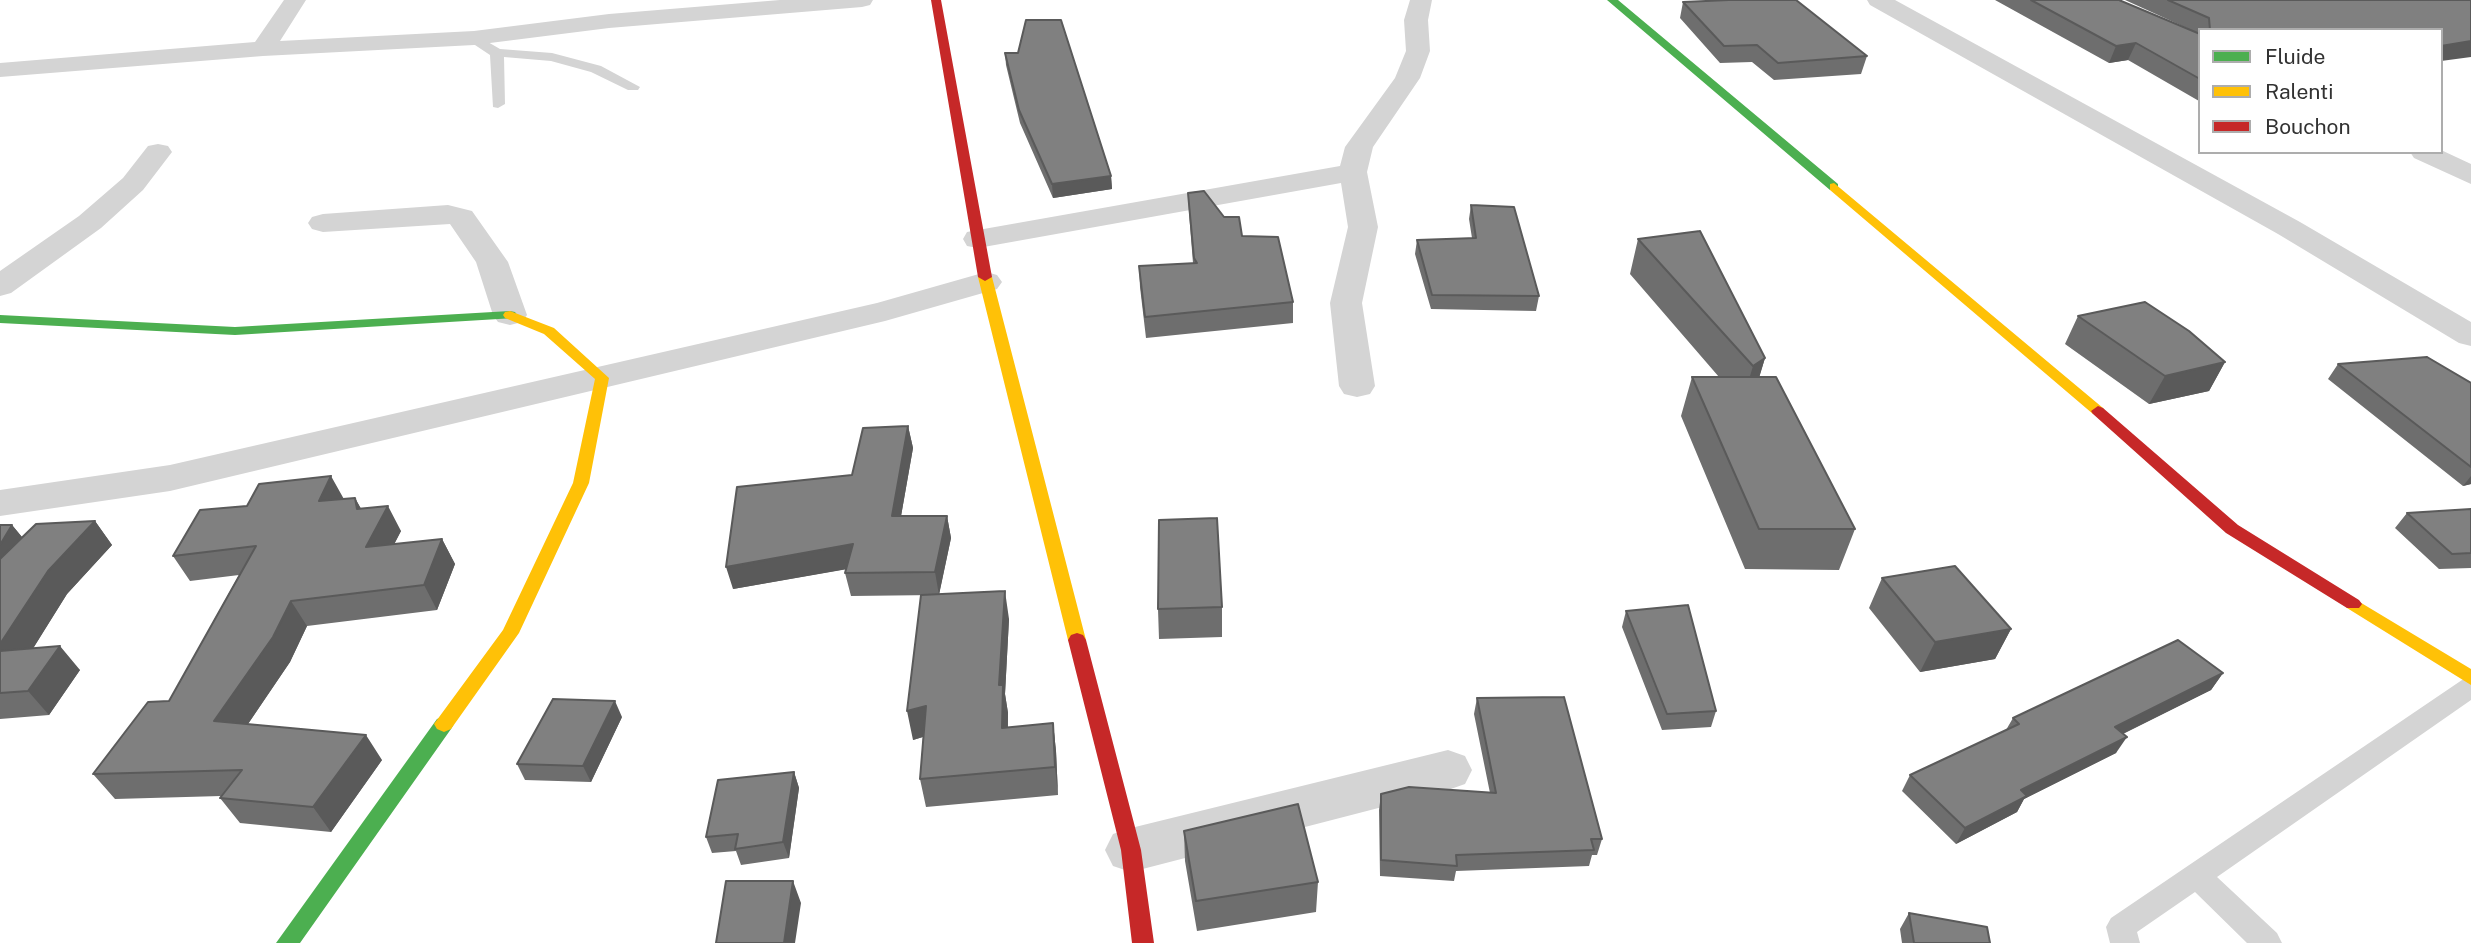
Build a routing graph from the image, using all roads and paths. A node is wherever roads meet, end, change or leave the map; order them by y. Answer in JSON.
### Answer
{"nodes":[{"id":1,"x":295,"y":0,"type":"edge"},
{"id":2,"x":862,"y":0,"type":"edge"},
{"id":3,"x":936,"y":0,"type":"edge"},
{"id":4,"x":1421,"y":0,"type":"edge"},
{"id":5,"x":1612,"y":0,"type":"edge"},
{"id":6,"x":1878,"y":0,"type":"edge"},
{"id":7,"x":474,"y":38,"type":"junction"},
{"id":8,"x":263,"y":49,"type":"junction"},
{"id":9,"x":497,"y":53,"type":"junction"},
{"id":10,"x":0,"y":69,"type":"edge"},
{"id":11,"x":633,"y":87,"type":"dead end"},
{"id":12,"x":498,"y":104,"type":"dead end"},
{"id":13,"x":158,"y":152,"type":"dead end"},
{"id":14,"x":2428,"y":154,"type":"edge"},
{"id":15,"x":1353,"y":172,"type":"junction"},
{"id":16,"x":2471,"y":175,"type":"edge"},
{"id":17,"x":323,"y":223,"type":"dead end"},
{"id":18,"x":978,"y":239,"type":"junction"},
{"id":19,"x":986,"y":282,"type":"junction"},
{"id":20,"x":0,"y":286,"type":"edge"},
{"id":21,"x":510,"y":316,"type":"junction"},
{"id":22,"x":0,"y":319,"type":"edge"},
{"id":23,"x":2471,"y":336,"type":"edge"},
{"id":24,"x":602,"y":378,"type":"junction"},
{"id":25,"x":1357,"y":386,"type":"dead end"},
{"id":26,"x":0,"y":503,"type":"edge"},
{"id":27,"x":2471,"y":678,"type":"edge"},
{"id":28,"x":2471,"y":687,"type":"edge"},
{"id":29,"x":1448,"y":770,"type":"dead end"},
{"id":30,"x":1131,"y":850,"type":"junction"},
{"id":31,"x":2195,"y":874,"type":"junction"},
{"id":32,"x":287,"y":943,"type":"edge"},
{"id":33,"x":1143,"y":943,"type":"edge"},
{"id":34,"x":2125,"y":943,"type":"edge"},
{"id":35,"x":2267,"y":943,"type":"edge"}],
"edges":[{"from":1,"to":8,"type":"street"},
{"from":2,"to":7,"type":"street"},
{"from":3,"to":18,"type":"street"},
{"from":4,"to":15,"type":"street"},
{"from":5,"to":27,"type":"street"},
{"from":6,"to":23,"type":"street"},
{"from":7,"to":8,"type":"street"},
{"from":7,"to":9,"type":"lane"},
{"from":8,"to":10,"type":"street"},
{"from":9,"to":11,"type":"lane"},
{"from":9,"to":12,"type":"lane"},
{"from":13,"to":20,"type":"street"},
{"from":14,"to":16,"type":"street"},
{"from":15,"to":18,"type":"street"},
{"from":15,"to":25,"type":"street"},
{"from":17,"to":21,"type":"street"},
{"from":18,"to":19,"type":"street"},
{"from":19,"to":24,"type":"street"},
{"from":19,"to":30,"type":"street"},
{"from":21,"to":22,"type":"street"},
{"from":21,"to":24,"type":"street"},
{"from":24,"to":26,"type":"street"},
{"from":24,"to":32,"type":"street"},
{"from":28,"to":31,"type":"lane"},
{"from":29,"to":30,"type":"street"},
{"from":30,"to":33,"type":"street"},
{"from":31,"to":34,"type":"lane"},
{"from":31,"to":35,"type":"lane"}]}
